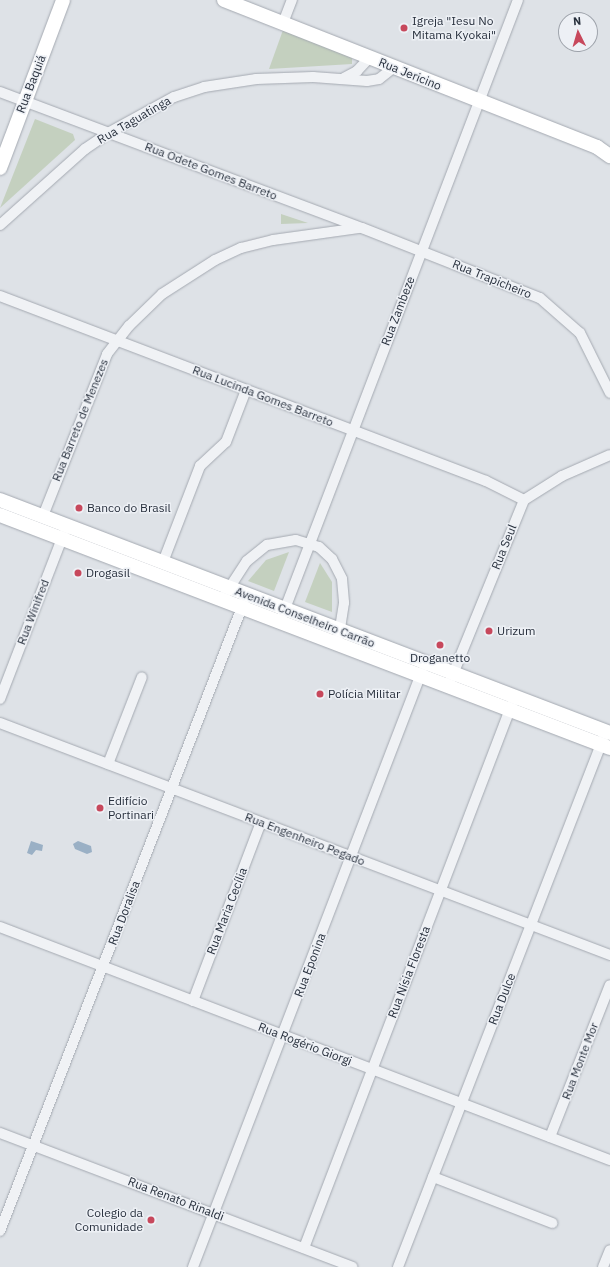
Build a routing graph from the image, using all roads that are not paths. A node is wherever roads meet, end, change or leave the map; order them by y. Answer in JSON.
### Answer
{"nodes":[{"id":1,"x":63,"y":0,"type":"edge"},
{"id":2,"x":224,"y":0,"type":"edge"},
{"id":3,"x":292,"y":0,"type":"edge"},
{"id":4,"x":518,"y":0,"type":"edge"},
{"id":5,"x":283,"y":23,"type":"junction"},
{"id":6,"x":369,"y":58,"type":"junction"},
{"id":7,"x":393,"y":68,"type":"junction"},
{"id":8,"x":344,"y":78,"type":"junction"},
{"id":9,"x":0,"y":92,"type":"edge"},
{"id":10,"x":24,"y":101,"type":"junction"},
{"id":11,"x":480,"y":102,"type":"junction"},
{"id":12,"x":110,"y":132,"type":"junction"},
{"id":13,"x":603,"y":148,"type":"edge"},
{"id":14,"x":610,"y":156,"type":"edge"},
{"id":15,"x":0,"y":168,"type":"edge"},
{"id":16,"x":0,"y":225,"type":"edge"},
{"id":17,"x":362,"y":228,"type":"junction"},
{"id":18,"x":421,"y":252,"type":"junction"},
{"id":19,"x":0,"y":296,"type":"edge"},
{"id":20,"x":117,"y":340,"type":"junction"},
{"id":21,"x":246,"y":390,"type":"junction"},
{"id":22,"x":610,"y":393,"type":"edge"},
{"id":23,"x":353,"y":431,"type":"junction"},
{"id":24,"x":610,"y":455,"type":"edge"},
{"id":25,"x":0,"y":500,"type":"edge"},
{"id":26,"x":524,"y":500,"type":"junction"},
{"id":27,"x":0,"y":515,"type":"edge"},
{"id":28,"x":43,"y":516,"type":"junction"},
{"id":29,"x":64,"y":532,"type":"junction"},
{"id":30,"x":310,"y":544,"type":"junction"},
{"id":31,"x":163,"y":562,"type":"junction"},
{"id":32,"x":226,"y":594,"type":"junction"},
{"id":33,"x":244,"y":601,"type":"junction"},
{"id":34,"x":282,"y":615,"type":"junction"},
{"id":35,"x":339,"y":637,"type":"junction"},
{"id":36,"x":423,"y":669,"type":"junction"},
{"id":37,"x":142,"y":676,"type":"dead end"},
{"id":38,"x":451,"y":680,"type":"junction"},
{"id":39,"x":0,"y":699,"type":"edge"},
{"id":40,"x":512,"y":703,"type":"junction"},
{"id":41,"x":0,"y":723,"type":"edge"},
{"id":42,"x":606,"y":739,"type":"edge"},
{"id":43,"x":108,"y":764,"type":"junction"},
{"id":44,"x":172,"y":788,"type":"junction"},
{"id":45,"x":260,"y":822,"type":"junction"},
{"id":46,"x":351,"y":857,"type":"junction"},
{"id":47,"x":441,"y":890,"type":"junction"},
{"id":48,"x":531,"y":925,"type":"junction"},
{"id":49,"x":0,"y":927,"type":"edge"},
{"id":50,"x":610,"y":955,"type":"edge"},
{"id":51,"x":103,"y":966,"type":"junction"},
{"id":52,"x":610,"y":985,"type":"edge"},
{"id":53,"x":193,"y":1001,"type":"junction"},
{"id":54,"x":282,"y":1035,"type":"junction"},
{"id":55,"x":372,"y":1069,"type":"junction"},
{"id":56,"x":461,"y":1103,"type":"junction"},
{"id":57,"x":0,"y":1133,"type":"edge"},
{"id":58,"x":550,"y":1137,"type":"junction"},
{"id":59,"x":33,"y":1146,"type":"junction"},
{"id":60,"x":610,"y":1160,"type":"edge"},
{"id":61,"x":433,"y":1177,"type":"junction"},
{"id":62,"x":214,"y":1214,"type":"junction"},
{"id":63,"x":552,"y":1223,"type":"dead end"},
{"id":64,"x":0,"y":1232,"type":"edge"},
{"id":65,"x":304,"y":1248,"type":"junction"},
{"id":66,"x":610,"y":1250,"type":"edge"},
{"id":67,"x":193,"y":1267,"type":"edge"},
{"id":68,"x":352,"y":1267,"type":"edge"},
{"id":69,"x":398,"y":1267,"type":"edge"},
{"id":70,"x":603,"y":1267,"type":"edge"}],
"edges":[{"from":1,"to":10,"type":"main road","name":"Rua Baquiá"},
{"from":2,"to":5,"type":"main road","name":"Rua Jericino"},
{"from":3,"to":5,"type":"street"},
{"from":4,"to":11,"type":"street","name":"Rua Zambeze"},
{"from":5,"to":6,"type":"main road","name":"Rua Jericino"},
{"from":6,"to":7,"type":"main road","name":"Rua Jericino"},
{"from":6,"to":8,"type":"street"},
{"from":7,"to":8,"type":"street","name":"Rua Taguatinga"},
{"from":7,"to":11,"type":"main road","name":"Rua Jericino"},
{"from":8,"to":12,"type":"street","name":"Rua Taguatinga"},
{"from":9,"to":10,"type":"street","name":"Rua Odete Gomes Barreto"},
{"from":10,"to":12,"type":"street","name":"Rua Odete Gomes Barreto"},
{"from":10,"to":15,"type":"main road","name":"Rua Baquiá"},
{"from":11,"to":13,"type":"main road","name":"Rua Jericino"},
{"from":11,"to":18,"type":"street","name":"Rua Zambeze"},
{"from":12,"to":16,"type":"street","name":"Rua Taguatinga"},
{"from":12,"to":17,"type":"street","name":"Rua Odete Gomes Barreto"},
{"from":13,"to":14,"type":"main road","name":"Rua Jericino"},
{"from":17,"to":18,"type":"street","name":"Rua Odete Gomes Barreto"},
{"from":17,"to":20,"type":"street","name":"Rua Barreto de Menezes"},
{"from":18,"to":22,"type":"street","name":"Rua Trapicheiro"},
{"from":18,"to":23,"type":"street","name":"Rua Zambeze"},
{"from":19,"to":20,"type":"street","name":"Rua Lucinda Gomes Barreto"},
{"from":20,"to":21,"type":"street","name":"Rua Lucinda Gomes Barreto"},
{"from":20,"to":28,"type":"street","name":"Rua Barreto de Menezes"},
{"from":21,"to":23,"type":"street","name":"Rua Lucinda Gomes Barreto"},
{"from":21,"to":31,"type":"street"},
{"from":23,"to":26,"type":"street","name":"Rua Lucinda Gomes Barreto"},
{"from":23,"to":30,"type":"street","name":"Rua Zambeze"},
{"from":24,"to":26,"type":"street"},
{"from":25,"to":28,"type":"main road","name":"Avenida Conselheiro Carrão"},
{"from":26,"to":38,"type":"street","name":"Rua Seul"},
{"from":27,"to":29,"type":"main road","name":"Avenida Conselheiro Carrão"},
{"from":28,"to":29,"type":"main road","name":"Avenida Conselheiro Carrão"},
{"from":29,"to":31,"type":"main road","name":"Avenida Conselheiro Carrão"},
{"from":29,"to":32,"type":"main road","name":"Avenida Conselheiro Carrão"},
{"from":29,"to":39,"type":"street","name":"Rua Winifred"},
{"from":30,"to":32,"type":"street"},
{"from":30,"to":34,"type":"street","name":"Rua Zambeze"},
{"from":30,"to":35,"type":"street"},
{"from":31,"to":32,"type":"main road","name":"Avenida Conselheiro Carrão"},
{"from":32,"to":33,"type":"main road","name":"Avenida Conselheiro Carrão"},
{"from":33,"to":34,"type":"main road","name":"Avenida Conselheiro Carrão"},
{"from":33,"to":44,"type":"street","name":"Rua Doralisa"},
{"from":34,"to":35,"type":"main road","name":"Avenida Conselheiro Carrão"},
{"from":35,"to":36,"type":"main road","name":"Avenida Conselheiro Carrão"},
{"from":36,"to":38,"type":"main road","name":"Avenida Conselheiro Carrão"},
{"from":36,"to":46,"type":"street","name":"Rua Eponina"},
{"from":37,"to":43,"type":"street"},
{"from":38,"to":40,"type":"main road","name":"Avenida Conselheiro Carrão"},
{"from":40,"to":42,"type":"main road","name":"Avenida Conselheiro Carrão"},
{"from":40,"to":47,"type":"street","name":"Rua Nísia Floresta"},
{"from":41,"to":43,"type":"street","name":"Rua Engenheiro Pegado"},
{"from":42,"to":48,"type":"street","name":"Rua Dulce"},
{"from":43,"to":44,"type":"street","name":"Rua Engenheiro Pegado"},
{"from":44,"to":45,"type":"street","name":"Rua Engenheiro Pegado"},
{"from":44,"to":51,"type":"street","name":"Rua Doralisa"},
{"from":45,"to":46,"type":"street","name":"Rua Engenheiro Pegado"},
{"from":45,"to":53,"type":"street","name":"Rua Maria Cecília"},
{"from":46,"to":47,"type":"street","name":"Rua Engenheiro Pegado"},
{"from":46,"to":54,"type":"street","name":"Rua Eponina"},
{"from":47,"to":48,"type":"street","name":"Rua Engenheiro Pegado"},
{"from":47,"to":55,"type":"street","name":"Rua Nísia Floresta"},
{"from":48,"to":50,"type":"street","name":"Rua Engenheiro Pegado"},
{"from":48,"to":56,"type":"street","name":"Rua Dulce"},
{"from":49,"to":51,"type":"street","name":"Rua Rogério Giorgi"},
{"from":51,"to":53,"type":"street","name":"Rua Rogério Giorgi"},
{"from":51,"to":59,"type":"street","name":"Rua Doralisa"},
{"from":52,"to":58,"type":"street","name":"Rua Monte Mor"},
{"from":53,"to":54,"type":"street","name":"Rua Rogério Giorgi"},
{"from":54,"to":55,"type":"street","name":"Rua Rogério Giorgi"},
{"from":54,"to":62,"type":"street","name":"Rua Eponina"},
{"from":55,"to":56,"type":"street","name":"Rua Rogério Giorgi"},
{"from":55,"to":65,"type":"street","name":"Rua Nísia Floresta"},
{"from":56,"to":58,"type":"street","name":"Rua Rogério Giorgi"},
{"from":56,"to":61,"type":"street","name":"Rua Dulce"},
{"from":57,"to":59,"type":"street","name":"Rua Renato Rinaldi"},
{"from":58,"to":60,"type":"street","name":"Rua Rogério Giorgi"},
{"from":59,"to":62,"type":"street","name":"Rua Renato Rinaldi"},
{"from":59,"to":64,"type":"street","name":"Rua Doralisa"},
{"from":61,"to":63,"type":"street"},
{"from":61,"to":69,"type":"street","name":"Rua Dulce"},
{"from":62,"to":65,"type":"street","name":"Rua Renato Rinaldi"},
{"from":62,"to":67,"type":"street","name":"Rua Eponina"},
{"from":65,"to":68,"type":"street","name":"Rua Renato Rinaldi"},
{"from":66,"to":70,"type":"street"}]}
